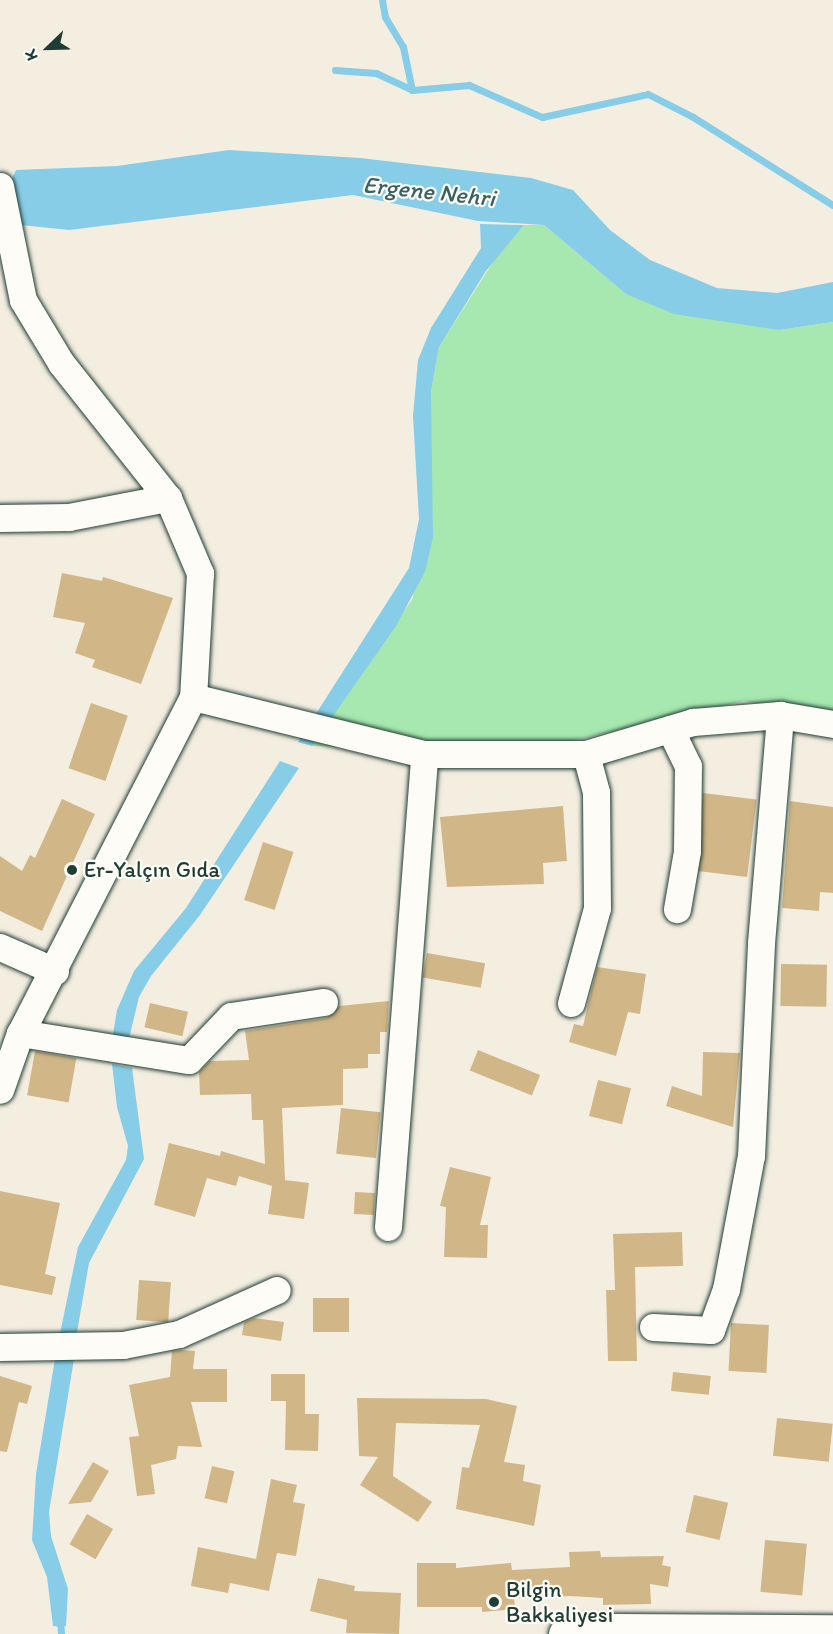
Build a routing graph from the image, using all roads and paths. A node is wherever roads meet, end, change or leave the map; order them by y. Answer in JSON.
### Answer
{"nodes":[{"id":1,"x":0,"y":186,"type":"edge"},
{"id":2,"x":168,"y":498,"type":"junction"},
{"id":3,"x":0,"y":518,"type":"edge"},
{"id":4,"x":193,"y":697,"type":"junction"},
{"id":5,"x":780,"y":715,"type":"junction"},
{"id":6,"x":833,"y":724,"type":"edge"},
{"id":7,"x":670,"y":729,"type":"junction"},
{"id":8,"x":424,"y":754,"type":"junction"},
{"id":9,"x":586,"y":754,"type":"junction"},
{"id":10,"x":677,"y":909,"type":"dead end"},
{"id":11,"x":0,"y":947,"type":"edge"},
{"id":12,"x":55,"y":971,"type":"junction"},
{"id":13,"x":324,"y":1002,"type":"dead end"},
{"id":14,"x":571,"y":1003,"type":"dead end"},
{"id":15,"x":20,"y":1033,"type":"junction"},
{"id":16,"x":1,"y":1085,"type":"edge"},
{"id":17,"x":388,"y":1227,"type":"dead end"},
{"id":18,"x":277,"y":1290,"type":"dead end"},
{"id":19,"x":653,"y":1327,"type":"dead end"},
{"id":20,"x":0,"y":1347,"type":"edge"},
{"id":21,"x":833,"y":1631,"type":"edge"},
{"id":22,"x":781,"y":1632,"type":"edge"},
{"id":23,"x":565,"y":1634,"type":"edge"}],
"edges":[{"from":1,"to":2,"type":"street"},
{"from":2,"to":3,"type":"street"},
{"from":2,"to":4,"type":"street"},
{"from":4,"to":8,"type":"street"},
{"from":4,"to":12,"type":"street"},
{"from":5,"to":6,"type":"street"},
{"from":5,"to":7,"type":"street"},
{"from":5,"to":19,"type":"street"},
{"from":7,"to":9,"type":"street"},
{"from":7,"to":10,"type":"street"},
{"from":8,"to":9,"type":"street"},
{"from":8,"to":17,"type":"street"},
{"from":9,"to":14,"type":"street"},
{"from":11,"to":12,"type":"street"},
{"from":12,"to":15,"type":"street"},
{"from":13,"to":15,"type":"street"},
{"from":15,"to":16,"type":"street"},
{"from":18,"to":20,"type":"street"},
{"from":21,"to":22,"type":"main road"},
{"from":22,"to":23,"type":"main road"}]}
